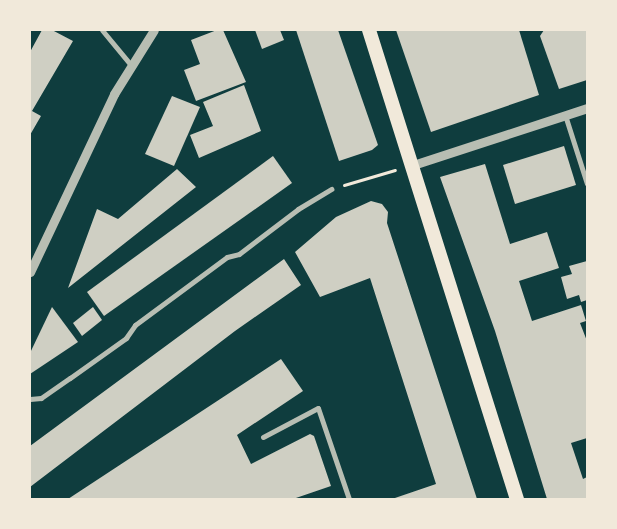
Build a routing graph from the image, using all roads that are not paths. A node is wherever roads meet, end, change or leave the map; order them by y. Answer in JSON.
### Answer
{"nodes":[{"id":1,"x":102,"y":30,"type":"edge"},
{"id":2,"x":154,"y":30,"type":"edge"},
{"id":3,"x":369,"y":30,"type":"edge"},
{"id":4,"x":130,"y":64,"type":"junction"},
{"id":5,"x":587,"y":108,"type":"edge"},
{"id":6,"x":565,"y":115,"type":"junction"},
{"id":7,"x":413,"y":165,"type":"junction"},
{"id":8,"x":587,"y":184,"type":"edge"},
{"id":9,"x":331,"y":189,"type":"road end"},
{"id":10,"x":34,"y":254,"type":"edge"},
{"id":11,"x":30,"y":272,"type":"edge"},
{"id":12,"x":30,"y":399,"type":"edge"},
{"id":13,"x":262,"y":437,"type":"dead end"},
{"id":14,"x":349,"y":499,"type":"edge"},
{"id":15,"x":517,"y":499,"type":"edge"}],
"edges":[{"from":1,"to":4,"type":"street"},
{"from":2,"to":4,"type":"street"},
{"from":3,"to":7,"type":"highway"},
{"from":4,"to":10,"type":"street"},
{"from":5,"to":6,"type":"street"},
{"from":6,"to":7,"type":"street"},
{"from":6,"to":8,"type":"street"},
{"from":7,"to":15,"type":"highway"},
{"from":9,"to":12,"type":"street"},
{"from":10,"to":11,"type":"street"},
{"from":13,"to":14,"type":"street"}]}
